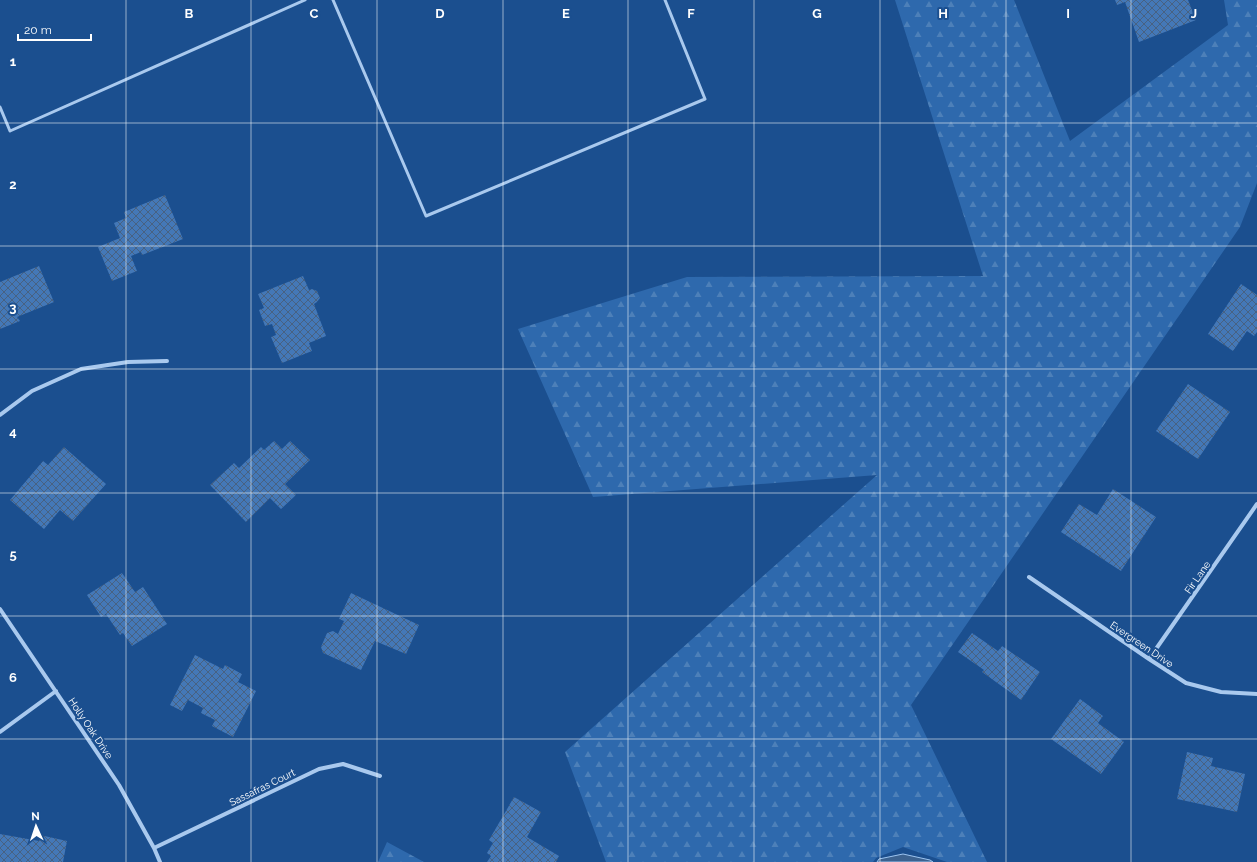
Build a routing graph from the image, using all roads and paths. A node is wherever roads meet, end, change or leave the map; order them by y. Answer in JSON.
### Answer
{"nodes":[{"id":1,"x":305,"y":0,"type":"edge"},
{"id":2,"x":333,"y":0,"type":"edge"},
{"id":3,"x":665,"y":0,"type":"edge"},
{"id":4,"x":0,"y":107,"type":"edge"},
{"id":5,"x":167,"y":361,"type":"dead end"},
{"id":6,"x":0,"y":414,"type":"edge"},
{"id":7,"x":1257,"y":504,"type":"edge"},
{"id":8,"x":1029,"y":577,"type":"dead end"},
{"id":9,"x":0,"y":609,"type":"edge"},
{"id":10,"x":1149,"y":659,"type":"junction"},
{"id":11,"x":56,"y":691,"type":"junction"},
{"id":12,"x":1257,"y":694,"type":"edge"},
{"id":13,"x":0,"y":732,"type":"edge"},
{"id":14,"x":380,"y":776,"type":"dead end"},
{"id":15,"x":154,"y":848,"type":"junction"},
{"id":16,"x":160,"y":862,"type":"edge"}],
"edges":[{"from":1,"to":4,"type":"lane"},
{"from":2,"to":3,"type":"lane"},
{"from":5,"to":6,"type":"street"},
{"from":7,"to":10,"type":"street","name":"Fir Lane"},
{"from":8,"to":10,"type":"street","name":"Evergreen Drive"},
{"from":9,"to":11,"type":"street","name":"Holly Oak Drive"},
{"from":10,"to":12,"type":"street","name":"Evergreen Drive"},
{"from":11,"to":13,"type":"street"},
{"from":11,"to":15,"type":"street","name":"Holly Oak Drive"},
{"from":14,"to":15,"type":"street","name":"Sassafras Court"},
{"from":15,"to":16,"type":"street","name":"Holly Oak Drive"}]}
